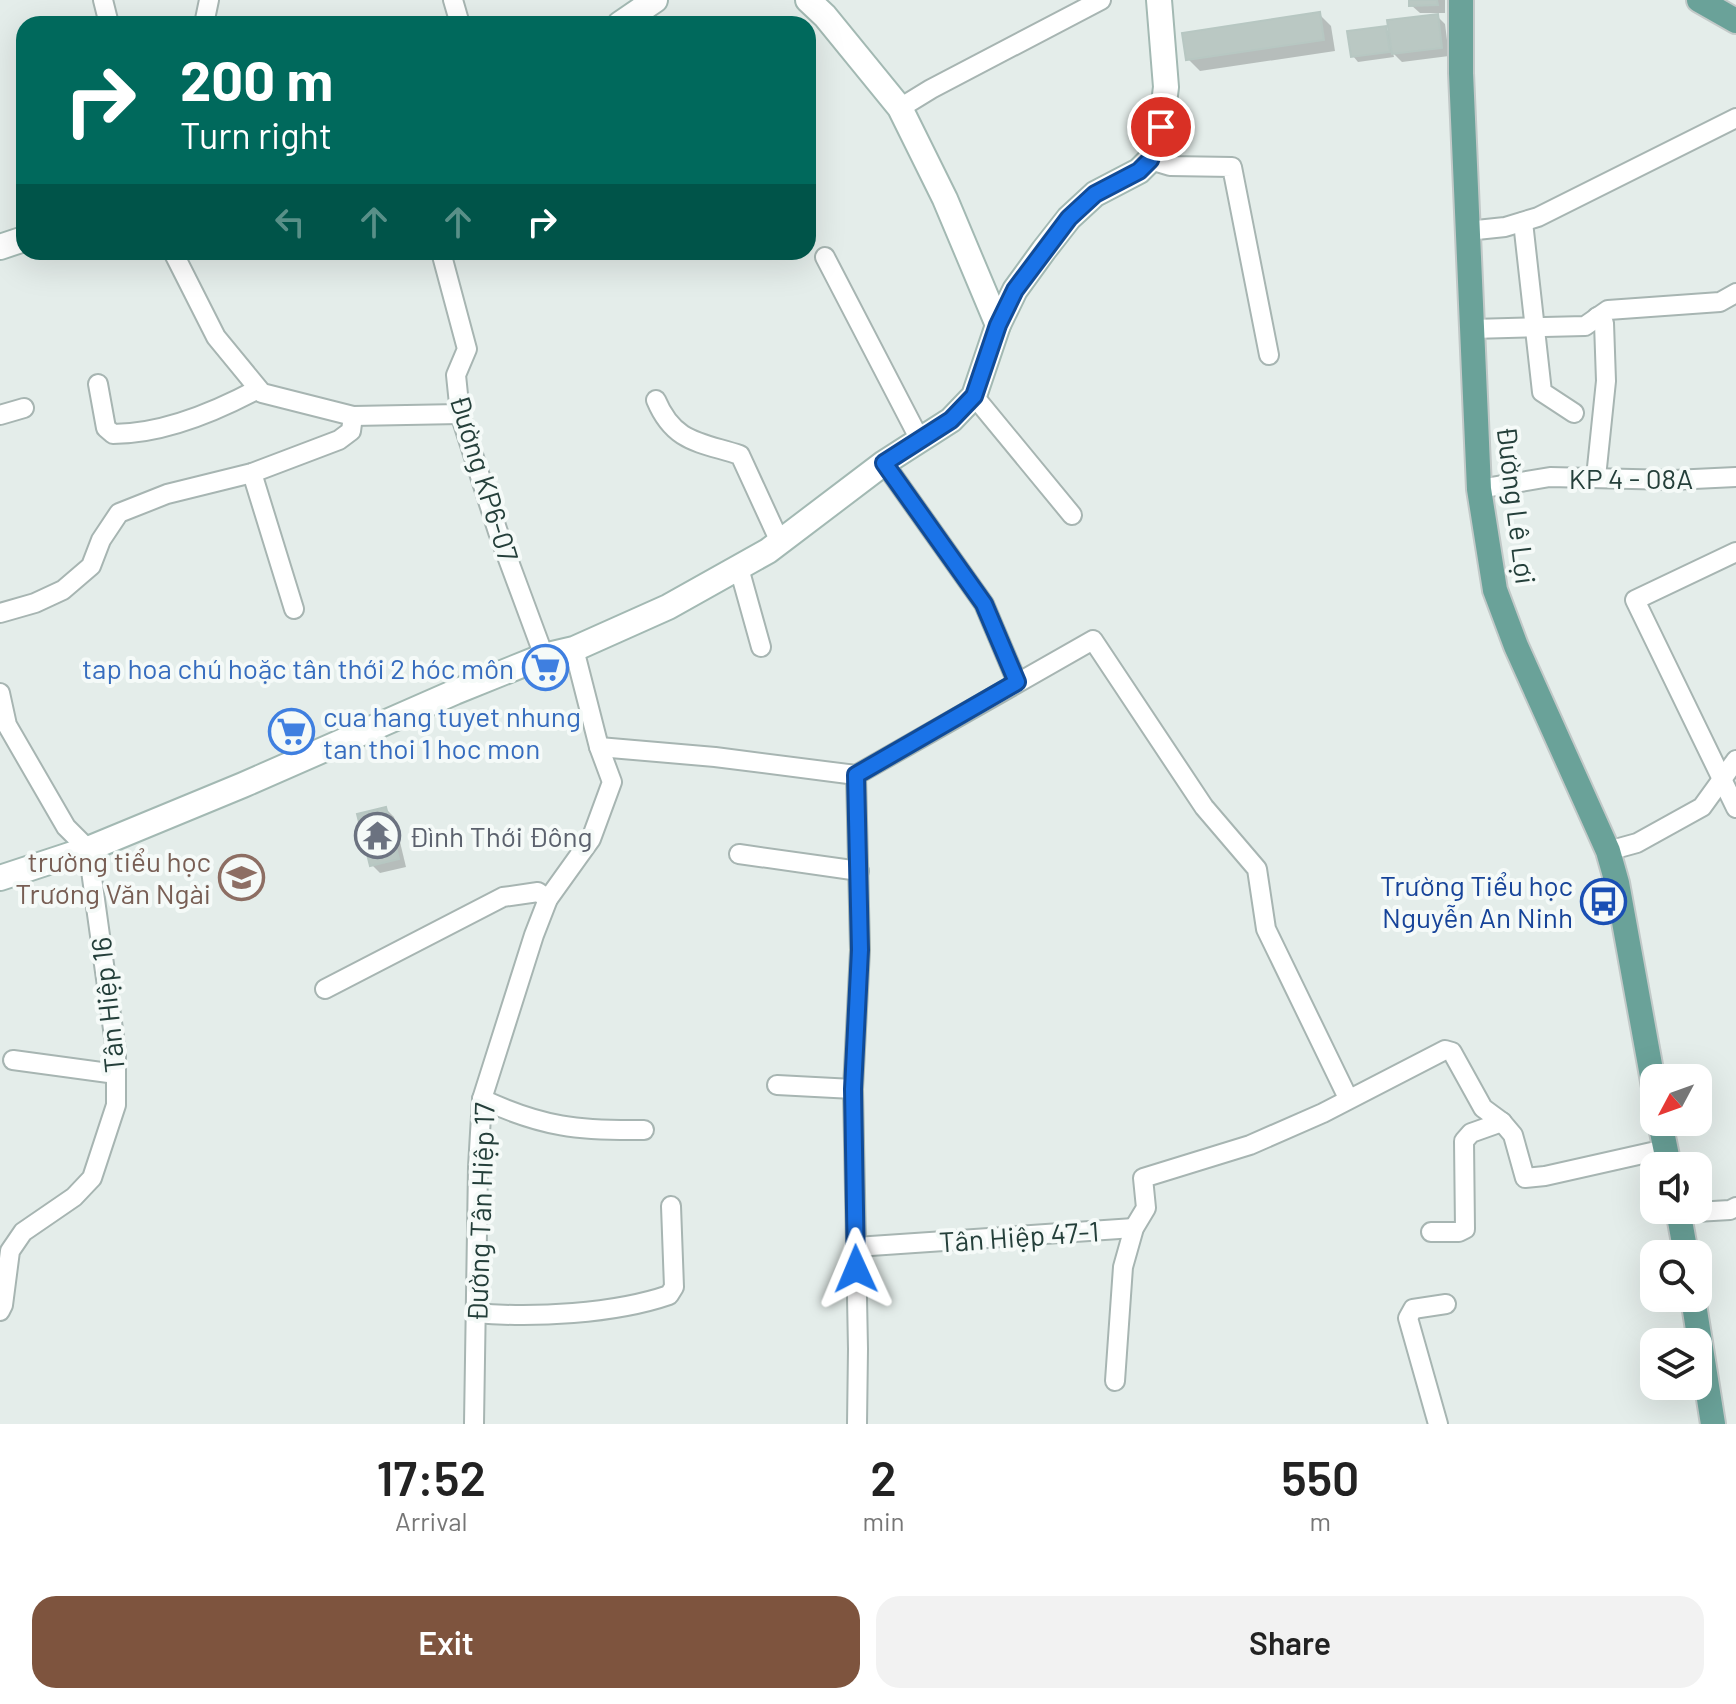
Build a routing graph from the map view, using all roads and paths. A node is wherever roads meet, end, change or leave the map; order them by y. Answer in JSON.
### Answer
{"nodes":[{"id":1,"x":655,"y":0,"type":"edge"},
{"id":2,"x":808,"y":0,"type":"edge"},
{"id":3,"x":1101,"y":0,"type":"edge"},
{"id":4,"x":1159,"y":0,"type":"edge"},
{"id":5,"x":1461,"y":0,"type":"edge"},
{"id":6,"x":1699,"y":0,"type":"edge"},
{"id":7,"x":632,"y":16,"type":"edge"},
{"id":8,"x":1736,"y":21,"type":"edge"},
{"id":9,"x":900,"y":108,"type":"junction"},
{"id":10,"x":1736,"y":118,"type":"edge"},
{"id":11,"x":1150,"y":160,"type":"junction"},
{"id":12,"x":1523,"y":222,"type":"junction"},
{"id":13,"x":1467,"y":231,"type":"junction"},
{"id":14,"x":825,"y":257,"type":"dead end"},
{"id":15,"x":177,"y":260,"type":"edge"},
{"id":16,"x":443,"y":260,"type":"edge"},
{"id":17,"x":1736,"y":293,"type":"edge"},
{"id":18,"x":1597,"y":317,"type":"junction"},
{"id":19,"x":998,"y":325,"type":"junction"},
{"id":20,"x":1535,"y":327,"type":"junction"},
{"id":21,"x":1472,"y":329,"type":"junction"},
{"id":22,"x":1269,"y":355,"type":"dead end"},
{"id":23,"x":98,"y":384,"type":"dead end"},
{"id":24,"x":258,"y":389,"type":"junction"},
{"id":25,"x":974,"y":396,"type":"junction"},
{"id":26,"x":656,"y":400,"type":"dead end"},
{"id":27,"x":24,"y":408,"type":"dead end"},
{"id":28,"x":1574,"y":413,"type":"dead end"},
{"id":29,"x":460,"y":414,"type":"junction"},
{"id":30,"x":0,"y":415,"type":"edge"},
{"id":31,"x":353,"y":416,"type":"junction"},
{"id":32,"x":920,"y":440,"type":"junction"},
{"id":33,"x":884,"y":463,"type":"junction"},
{"id":34,"x":252,"y":473,"type":"junction"},
{"id":35,"x":1596,"y":477,"type":"junction"},
{"id":36,"x":1736,"y":477,"type":"edge"},
{"id":37,"x":1479,"y":489,"type":"junction"},
{"id":38,"x":1072,"y":515,"type":"dead end"},
{"id":39,"x":780,"y":542,"type":"junction"},
{"id":40,"x":1736,"y":552,"type":"edge"},
{"id":41,"x":739,"y":568,"type":"junction"},
{"id":42,"x":294,"y":609,"type":"dead end"},
{"id":43,"x":0,"y":613,"type":"edge"},
{"id":44,"x":761,"y":647,"type":"dead end"},
{"id":45,"x":574,"y":649,"type":"junction"},
{"id":46,"x":544,"y":656,"type":"junction"},
{"id":47,"x":1017,"y":682,"type":"junction"},
{"id":48,"x":0,"y":693,"type":"edge"},
{"id":49,"x":4,"y":726,"type":"edge"},
{"id":50,"x":599,"y":747,"type":"junction"},
{"id":51,"x":1736,"y":760,"type":"edge"},
{"id":52,"x":856,"y":775,"type":"junction"},
{"id":53,"x":1723,"y":779,"type":"junction"},
{"id":54,"x":1736,"y":808,"type":"edge"},
{"id":55,"x":88,"y":849,"type":"junction"},
{"id":56,"x":1608,"y":851,"type":"junction"},
{"id":57,"x":739,"y":854,"type":"dead end"},
{"id":58,"x":859,"y":871,"type":"junction"},
{"id":59,"x":0,"y":878,"type":"edge"},
{"id":60,"x":548,"y":899,"type":"junction"},
{"id":61,"x":325,"y":989,"type":"dead end"},
{"id":62,"x":13,"y":1060,"type":"dead end"},
{"id":63,"x":1650,"y":1064,"type":"edge"},
{"id":64,"x":116,"y":1074,"type":"junction"},
{"id":65,"x":777,"y":1085,"type":"dead end"},
{"id":66,"x":853,"y":1089,"type":"junction"},
{"id":67,"x":1348,"y":1098,"type":"junction"},
{"id":68,"x":482,"y":1099,"type":"junction"},
{"id":69,"x":1502,"y":1122,"type":"junction"},
{"id":70,"x":644,"y":1130,"type":"dead end"},
{"id":71,"x":1640,"y":1162,"type":"edge"},
{"id":72,"x":671,"y":1206,"type":"dead end"},
{"id":73,"x":1736,"y":1207,"type":"edge"},
{"id":74,"x":1712,"y":1211,"type":"edge"},
{"id":75,"x":1134,"y":1228,"type":"junction"},
{"id":76,"x":1431,"y":1232,"type":"dead end"},
{"id":77,"x":856,"y":1247,"type":"junction"},
{"id":78,"x":5,"y":1252,"type":"edge"},
{"id":79,"x":1446,"y":1304,"type":"dead end"},
{"id":80,"x":0,"y":1311,"type":"edge"},
{"id":81,"x":1695,"y":1312,"type":"edge"},
{"id":82,"x":475,"y":1313,"type":"junction"},
{"id":83,"x":1115,"y":1381,"type":"dead end"},
{"id":84,"x":474,"y":1424,"type":"edge"},
{"id":85,"x":857,"y":1424,"type":"edge"},
{"id":86,"x":1438,"y":1424,"type":"edge"},
{"id":87,"x":1713,"y":1424,"type":"edge"}],
"edges":[{"from":1,"to":7,"type":"street"},
{"from":2,"to":9,"type":"street"},
{"from":3,"to":9,"type":"street"},
{"from":4,"to":11,"type":"street"},
{"from":5,"to":13,"type":"main road","name":"Đường Lê Lợi"},
{"from":6,"to":8,"type":"main road"},
{"from":9,"to":19,"type":"street"},
{"from":10,"to":12,"type":"street"},
{"from":11,"to":19,"type":"street"},
{"from":11,"to":22,"type":"street"},
{"from":12,"to":13,"type":"street"},
{"from":12,"to":20,"type":"street"},
{"from":13,"to":21,"type":"main road","name":"Đường Lê Lợi"},
{"from":14,"to":32,"type":"street"},
{"from":15,"to":24,"type":"street"},
{"from":16,"to":29,"type":"street","name":"Đường KP6-07"},
{"from":17,"to":18,"type":"street"},
{"from":18,"to":20,"type":"street"},
{"from":18,"to":35,"type":"street"},
{"from":19,"to":25,"type":"street"},
{"from":20,"to":21,"type":"street"},
{"from":20,"to":28,"type":"street"},
{"from":21,"to":37,"type":"main road","name":"Đường Lê Lợi"},
{"from":23,"to":24,"type":"street"},
{"from":24,"to":31,"type":"street"},
{"from":25,"to":32,"type":"street"},
{"from":25,"to":38,"type":"street"},
{"from":26,"to":39,"type":"street"},
{"from":27,"to":30,"type":"street"},
{"from":29,"to":31,"type":"street"},
{"from":29,"to":46,"type":"street","name":"Đường KP6-07"},
{"from":31,"to":34,"type":"street"},
{"from":32,"to":33,"type":"street"},
{"from":33,"to":39,"type":"street"},
{"from":33,"to":47,"type":"street"},
{"from":34,"to":42,"type":"street"},
{"from":34,"to":43,"type":"street"},
{"from":35,"to":36,"type":"street","name":"KP 4 - 08A"},
{"from":35,"to":37,"type":"street","name":"KP 4 - 08A"},
{"from":37,"to":56,"type":"main road","name":"Đường Lê Lợi"},
{"from":39,"to":41,"type":"street"},
{"from":40,"to":53,"type":"street"},
{"from":41,"to":44,"type":"street"},
{"from":41,"to":45,"type":"street"},
{"from":45,"to":46,"type":"street"},
{"from":45,"to":50,"type":"street","name":"Đường Tân Hiệp 17"},
{"from":46,"to":55,"type":"street"},
{"from":47,"to":52,"type":"street"},
{"from":47,"to":67,"type":"street"},
{"from":48,"to":49,"type":"street"},
{"from":49,"to":55,"type":"street"},
{"from":50,"to":52,"type":"street"},
{"from":50,"to":60,"type":"street","name":"Đường Tân Hiệp 17"},
{"from":51,"to":53,"type":"street"},
{"from":52,"to":58,"type":"street"},
{"from":53,"to":54,"type":"street"},
{"from":53,"to":56,"type":"street"},
{"from":55,"to":59,"type":"street"},
{"from":55,"to":64,"type":"street","name":"Tân Hiệp 16"},
{"from":56,"to":63,"type":"main road","name":"Đường Lê Lợi"},
{"from":57,"to":58,"type":"street"},
{"from":58,"to":66,"type":"street"},
{"from":60,"to":61,"type":"street"},
{"from":60,"to":68,"type":"street","name":"Đường Tân Hiệp 17"},
{"from":62,"to":64,"type":"street"},
{"from":64,"to":78,"type":"street","name":"Tân Hiệp 16"},
{"from":65,"to":66,"type":"street"},
{"from":66,"to":77,"type":"street"},
{"from":67,"to":69,"type":"street"},
{"from":67,"to":75,"type":"street"},
{"from":68,"to":70,"type":"street"},
{"from":68,"to":82,"type":"street","name":"Đường Tân Hiệp 17"},
{"from":69,"to":71,"type":"street"},
{"from":69,"to":76,"type":"street"},
{"from":72,"to":82,"type":"street"},
{"from":73,"to":74,"type":"street"},
{"from":75,"to":77,"type":"street","name":"Tân Hiệp 47-1"},
{"from":75,"to":83,"type":"street"},
{"from":77,"to":85,"type":"street"},
{"from":78,"to":80,"type":"street","name":"Tân Hiệp 16"},
{"from":79,"to":86,"type":"street"},
{"from":81,"to":87,"type":"main road"},
{"from":82,"to":84,"type":"street","name":"Đường Tân Hiệp 17"}]}
